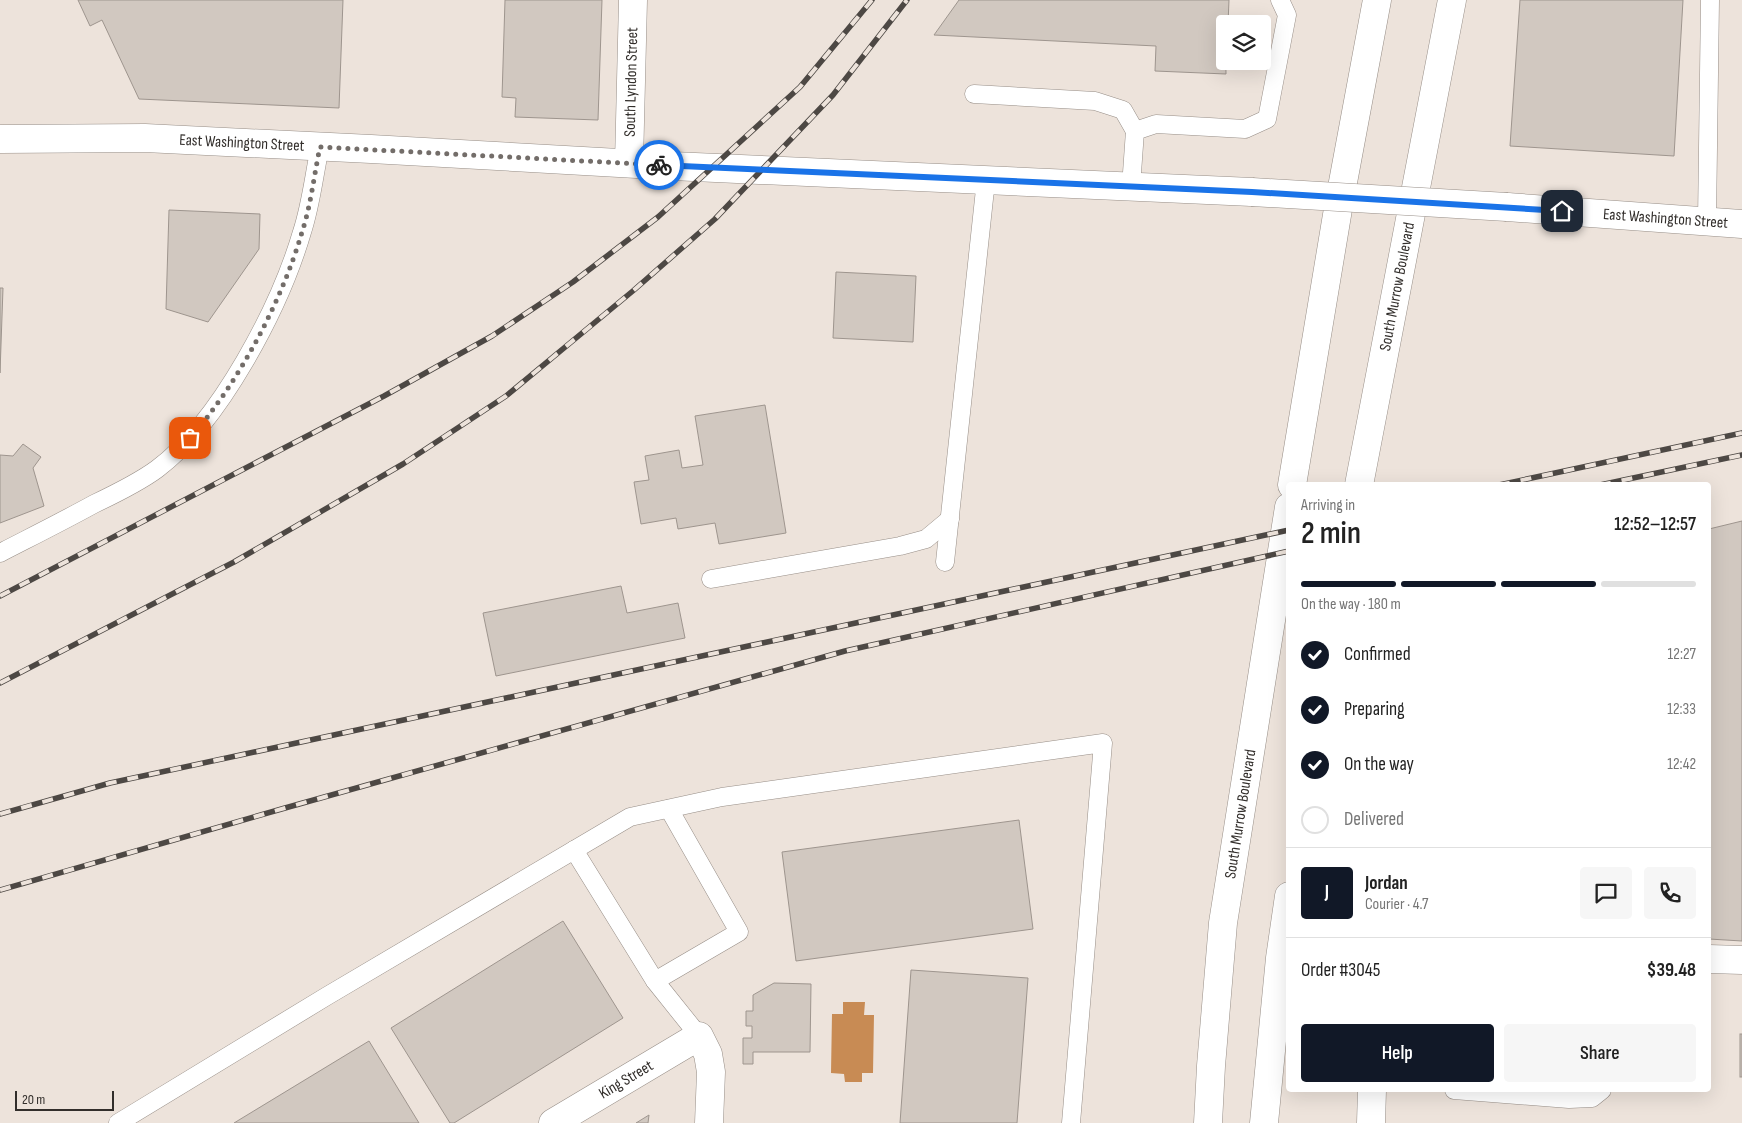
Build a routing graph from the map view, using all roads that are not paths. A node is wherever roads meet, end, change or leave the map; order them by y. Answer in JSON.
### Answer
{"nodes":[{"id":1,"x":633,"y":0,"type":"edge"},
{"id":2,"x":1280,"y":0,"type":"edge"},
{"id":3,"x":1377,"y":0,"type":"edge"},
{"id":4,"x":1452,"y":0,"type":"edge"},
{"id":5,"x":1710,"y":0,"type":"edge"},
{"id":6,"x":974,"y":94,"type":"dead end"},
{"id":7,"x":1135,"y":131,"type":"junction"},
{"id":8,"x":0,"y":139,"type":"edge"},
{"id":9,"x":320,"y":147,"type":"junction"},
{"id":10,"x":629,"y":164,"type":"junction"},
{"id":11,"x":986,"y":180,"type":"junction"},
{"id":12,"x":1131,"y":187,"type":"junction"},
{"id":13,"x":1707,"y":221,"type":"junction"},
{"id":14,"x":1742,"y":224,"type":"edge"},
{"id":15,"x":1292,"y":482,"type":"edge"},
{"id":16,"x":1360,"y":482,"type":"edge"},
{"id":17,"x":950,"y":519,"type":"junction"},
{"id":18,"x":1286,"y":526,"type":"edge"},
{"id":19,"x":0,"y":553,"type":"edge"},
{"id":20,"x":945,"y":562,"type":"dead end"},
{"id":21,"x":712,"y":579,"type":"dead end"},
{"id":22,"x":669,"y":809,"type":"junction"},
{"id":23,"x":574,"y":850,"type":"junction"},
{"id":24,"x":1286,"y":917,"type":"edge"},
{"id":25,"x":1711,"y":959,"type":"edge"},
{"id":26,"x":1742,"y":960,"type":"edge"},
{"id":27,"x":655,"y":981,"type":"junction"},
{"id":28,"x":699,"y":1036,"type":"junction"},
{"id":29,"x":1372,"y":1092,"type":"edge"},
{"id":30,"x":1480,"y":1092,"type":"edge"},
{"id":31,"x":1600,"y":1092,"type":"edge"},
{"id":32,"x":118,"y":1123,"type":"edge"},
{"id":33,"x":553,"y":1123,"type":"edge"},
{"id":34,"x":709,"y":1123,"type":"edge"},
{"id":35,"x":1071,"y":1123,"type":"edge"},
{"id":36,"x":1208,"y":1123,"type":"edge"},
{"id":37,"x":1264,"y":1123,"type":"edge"},
{"id":38,"x":1370,"y":1123,"type":"edge"}],
"edges":[{"from":1,"to":10,"type":"street","name":"South Lyndon Street"},
{"from":2,"to":7,"type":"lane"},
{"from":3,"to":15,"type":"street"},
{"from":4,"to":16,"type":"street","name":"South Murrow Boulevard"},
{"from":5,"to":13,"type":"lane"},
{"from":6,"to":7,"type":"lane"},
{"from":7,"to":12,"type":"lane"},
{"from":8,"to":9,"type":"street","name":"East Washington Street"},
{"from":9,"to":10,"type":"street","name":"East Washington Street"},
{"from":9,"to":19,"type":"lane"},
{"from":10,"to":11,"type":"street","name":"East Washington Street"},
{"from":11,"to":12,"type":"street","name":"East Washington Street"},
{"from":11,"to":17,"type":"lane"},
{"from":12,"to":13,"type":"street","name":"East Washington Street","bridge":true},
{"from":13,"to":14,"type":"street","name":"East Washington Street"},
{"from":17,"to":20,"type":"lane"},
{"from":17,"to":21,"type":"lane"},
{"from":18,"to":36,"type":"street","name":"South Murrow Boulevard"},
{"from":22,"to":23,"type":"lane"},
{"from":22,"to":27,"type":"lane"},
{"from":22,"to":35,"type":"lane"},
{"from":23,"to":27,"type":"lane"},
{"from":23,"to":32,"type":"lane"},
{"from":24,"to":37,"type":"street"},
{"from":25,"to":26,"type":"street"},
{"from":27,"to":28,"type":"lane"},
{"from":28,"to":33,"type":"street","name":"King Street"},
{"from":28,"to":34,"type":"street"},
{"from":29,"to":38,"type":"street"},
{"from":30,"to":31,"type":"lane"}]}
